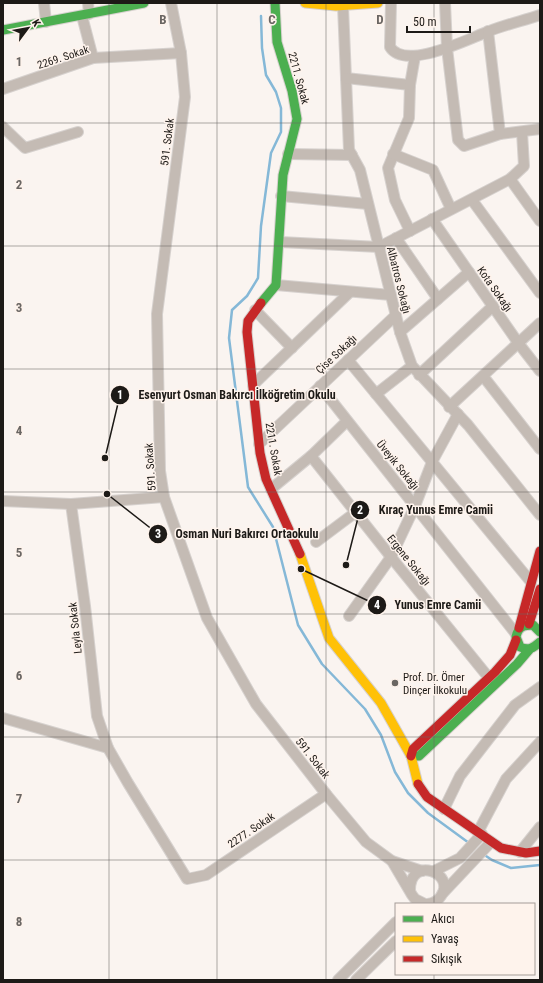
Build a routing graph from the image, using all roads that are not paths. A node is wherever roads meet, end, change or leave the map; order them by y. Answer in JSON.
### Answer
{"nodes":[{"id":1,"x":44,"y":3,"type":"edge"},
{"id":2,"x":88,"y":3,"type":"edge"},
{"id":3,"x":144,"y":3,"type":"edge"},
{"id":4,"x":171,"y":3,"type":"edge"},
{"id":5,"x":276,"y":3,"type":"edge"},
{"id":6,"x":305,"y":3,"type":"edge"},
{"id":7,"x":378,"y":3,"type":"edge"},
{"id":8,"x":391,"y":3,"type":"edge"},
{"id":9,"x":445,"y":3,"type":"edge"},
{"id":10,"x":343,"y":6,"type":"junction"},
{"id":11,"x":85,"y":15,"type":"junction"},
{"id":12,"x":540,"y":15,"type":"edge"},
{"id":13,"x":46,"y":22,"type":"junction"},
{"id":14,"x":3,"y":30,"type":"edge"},
{"id":15,"x":488,"y":31,"type":"junction"},
{"id":16,"x":447,"y":48,"type":"junction"},
{"id":17,"x":181,"y":53,"type":"junction"},
{"id":18,"x":415,"y":56,"type":"junction"},
{"id":19,"x":93,"y":58,"type":"junction"},
{"id":20,"x":346,"y":78,"type":"junction"},
{"id":21,"x":410,"y":85,"type":"junction"},
{"id":22,"x":3,"y":89,"type":"edge"},
{"id":23,"x":3,"y":127,"type":"edge"},
{"id":24,"x":540,"y":129,"type":"edge"},
{"id":25,"x":78,"y":132,"type":"dead end"},
{"id":26,"x":522,"y":132,"type":"junction"},
{"id":27,"x":500,"y":134,"type":"junction"},
{"id":28,"x":288,"y":154,"type":"junction"},
{"id":29,"x":393,"y":154,"type":"junction"},
{"id":30,"x":352,"y":155,"type":"junction"},
{"id":31,"x":510,"y":179,"type":"junction"},
{"id":32,"x":281,"y":196,"type":"junction"},
{"id":33,"x":472,"y":200,"type":"junction"},
{"id":34,"x":368,"y":204,"type":"junction"},
{"id":35,"x":451,"y":209,"type":"junction"},
{"id":36,"x":432,"y":219,"type":"junction"},
{"id":37,"x":540,"y":220,"type":"edge"},
{"id":38,"x":410,"y":231,"type":"junction"},
{"id":39,"x":396,"y":238,"type":"junction"},
{"id":40,"x":280,"y":242,"type":"junction"},
{"id":41,"x":379,"y":247,"type":"junction"},
{"id":42,"x":469,"y":272,"type":"junction"},
{"id":43,"x":276,"y":285,"type":"junction"},
{"id":44,"x":350,"y":292,"type":"junction"},
{"id":45,"x":540,"y":293,"type":"edge"},
{"id":46,"x":391,"y":296,"type":"junction"},
{"id":47,"x":438,"y":299,"type":"junction"},
{"id":48,"x":493,"y":306,"type":"junction"},
{"id":49,"x":255,"y":310,"type":"junction"},
{"id":50,"x":396,"y":315,"type":"junction"},
{"id":51,"x":540,"y":323,"type":"edge"},
{"id":52,"x":400,"y":332,"type":"junction"},
{"id":53,"x":519,"y":344,"type":"junction"},
{"id":54,"x":292,"y":348,"type":"junction"},
{"id":55,"x":348,"y":360,"type":"junction"},
{"id":56,"x":412,"y":366,"type":"junction"},
{"id":57,"x":540,"y":371,"type":"edge"},
{"id":58,"x":419,"y":375,"type":"junction"},
{"id":59,"x":483,"y":376,"type":"junction"},
{"id":60,"x":253,"y":385,"type":"junction"},
{"id":61,"x":320,"y":386,"type":"junction"},
{"id":62,"x":376,"y":394,"type":"junction"},
{"id":63,"x":449,"y":407,"type":"junction"},
{"id":64,"x":458,"y":414,"type":"junction"},
{"id":65,"x":347,"y":421,"type":"junction"},
{"id":66,"x":259,"y":444,"type":"junction"},
{"id":67,"x":540,"y":449,"type":"edge"},
{"id":68,"x":312,"y":456,"type":"junction"},
{"id":69,"x":432,"y":462,"type":"junction"},
{"id":70,"x":271,"y":489,"type":"junction"},
{"id":71,"x":164,"y":497,"type":"junction"},
{"id":72,"x":3,"y":501,"type":"edge"},
{"id":73,"x":71,"y":504,"type":"junction"},
{"id":74,"x":415,"y":506,"type":"junction"},
{"id":75,"x":356,"y":512,"type":"junction"},
{"id":76,"x":540,"y":515,"type":"edge"},
{"id":77,"x":316,"y":542,"type":"dead end"},
{"id":78,"x":540,"y":551,"type":"edge"},
{"id":79,"x":391,"y":557,"type":"junction"},
{"id":80,"x":531,"y":582,"type":"junction"},
{"id":81,"x":540,"y":589,"type":"edge"},
{"id":82,"x":349,"y":616,"type":"dead end"},
{"id":83,"x":529,"y":624,"type":"junction"},
{"id":84,"x":540,"y":632,"type":"edge"},
{"id":85,"x":517,"y":634,"type":"junction"},
{"id":86,"x":540,"y":642,"type":"edge"},
{"id":87,"x":529,"y":650,"type":"junction"},
{"id":88,"x":489,"y":678,"type":"junction"},
{"id":89,"x":540,"y":687,"type":"edge"},
{"id":90,"x":3,"y":718,"type":"edge"},
{"id":91,"x":540,"y":742,"type":"edge"},
{"id":92,"x":108,"y":748,"type":"junction"},
{"id":93,"x":411,"y":756,"type":"junction"},
{"id":94,"x":326,"y":794,"type":"junction"},
{"id":95,"x":444,"y":809,"type":"junction"},
{"id":96,"x":540,"y":827,"type":"edge"},
{"id":97,"x":480,"y":834,"type":"junction"},
{"id":98,"x":490,"y":844,"type":"junction"},
{"id":99,"x":520,"y":852,"type":"junction"},
{"id":100,"x":540,"y":852,"type":"edge"},
{"id":101,"x":392,"y":861,"type":"junction"},
{"id":102,"x":422,"y":871,"type":"junction"},
{"id":103,"x":434,"y":871,"type":"junction"},
{"id":104,"x":443,"y":893,"type":"junction"},
{"id":105,"x":411,"y":896,"type":"edge"},
{"id":106,"x":423,"y":903,"type":"edge"},
{"id":107,"x":433,"y":903,"type":"edge"},
{"id":108,"x":395,"y":923,"type":"edge"},
{"id":109,"x":395,"y":942,"type":"edge"},
{"id":110,"x":338,"y":980,"type":"edge"},
{"id":111,"x":356,"y":980,"type":"edge"}],
"edges":[{"from":1,"to":13,"type":"street"},
{"from":2,"to":11,"type":"street"},
{"from":3,"to":11,"type":"street"},
{"from":4,"to":17,"type":"street","name":"591. Sokak"},
{"from":5,"to":28,"type":"street","name":"2211. Sokak"},
{"from":6,"to":10,"type":"street"},
{"from":7,"to":10,"type":"street"},
{"from":8,"to":18,"type":"street"},
{"from":9,"to":16,"type":"street"},
{"from":10,"to":20,"type":"street","name":"Albatros Sokağı"},
{"from":11,"to":13,"type":"street"},
{"from":11,"to":19,"type":"street"},
{"from":12,"to":15,"type":"street"},
{"from":13,"to":14,"type":"street"},
{"from":15,"to":16,"type":"street"},
{"from":15,"to":27,"type":"street"},
{"from":16,"to":18,"type":"street"},
{"from":16,"to":27,"type":"street"},
{"from":17,"to":19,"type":"street","name":"2269. Sokak"},
{"from":17,"to":71,"type":"street","name":"591. Sokak"},
{"from":18,"to":21,"type":"street"},
{"from":19,"to":22,"type":"street","name":"2269. Sokak"},
{"from":20,"to":21,"type":"street"},
{"from":20,"to":30,"type":"street","name":"Albatros Sokağı"},
{"from":21,"to":29,"type":"street"},
{"from":23,"to":25,"type":"street"},
{"from":24,"to":26,"type":"street"},
{"from":26,"to":27,"type":"street"},
{"from":26,"to":31,"type":"street"},
{"from":28,"to":30,"type":"street"},
{"from":28,"to":32,"type":"street","name":"2211. Sokak"},
{"from":29,"to":35,"type":"street"},
{"from":29,"to":38,"type":"street"},
{"from":30,"to":34,"type":"street","name":"Albatros Sokağı"},
{"from":31,"to":33,"type":"street"},
{"from":31,"to":37,"type":"street"},
{"from":32,"to":34,"type":"street"},
{"from":32,"to":40,"type":"street","name":"2211. Sokak"},
{"from":33,"to":35,"type":"street"},
{"from":33,"to":45,"type":"street"},
{"from":34,"to":41,"type":"street","name":"Albatros Sokağı"},
{"from":35,"to":36,"type":"street"},
{"from":36,"to":38,"type":"street"},
{"from":36,"to":42,"type":"street","name":"Kota Sokağı"},
{"from":38,"to":39,"type":"street"},
{"from":39,"to":41,"type":"street"},
{"from":39,"to":47,"type":"street"},
{"from":40,"to":41,"type":"street"},
{"from":40,"to":43,"type":"street","name":"2211. Sokak"},
{"from":41,"to":46,"type":"street","name":"Albatros Sokağı"},
{"from":42,"to":47,"type":"street"},
{"from":42,"to":48,"type":"street","name":"Kota Sokağı"},
{"from":43,"to":44,"type":"street"},
{"from":43,"to":49,"type":"street","name":"2211. Sokak"},
{"from":44,"to":46,"type":"street"},
{"from":44,"to":54,"type":"street"},
{"from":46,"to":50,"type":"street","name":"Albatros Sokağı"},
{"from":47,"to":52,"type":"street"},
{"from":48,"to":53,"type":"street","name":"Kota Sokağı"},
{"from":48,"to":58,"type":"street"},
{"from":49,"to":54,"type":"street"},
{"from":49,"to":60,"type":"street","name":"2211. Sokak"},
{"from":50,"to":52,"type":"street","name":"Albatros Sokağı"},
{"from":50,"to":55,"type":"street","name":"Çise Sokağı"},
{"from":51,"to":53,"type":"street"},
{"from":52,"to":56,"type":"street","name":"Albatros Sokağı"},
{"from":53,"to":57,"type":"street","name":"Kota Sokağı"},
{"from":53,"to":59,"type":"street"},
{"from":54,"to":60,"type":"street"},
{"from":55,"to":61,"type":"street","name":"Çise Sokağı"},
{"from":55,"to":62,"type":"street"},
{"from":56,"to":58,"type":"street","name":"Albatros Sokağı"},
{"from":56,"to":62,"type":"street"},
{"from":58,"to":63,"type":"street","name":"Albatros Sokağı"},
{"from":59,"to":63,"type":"street"},
{"from":59,"to":67,"type":"street"},
{"from":60,"to":66,"type":"street","name":"2211. Sokak"},
{"from":61,"to":65,"type":"street","name":"Üveyik Sokağı"},
{"from":61,"to":66,"type":"street","name":"Çise Sokağı"},
{"from":62,"to":69,"type":"street"},
{"from":63,"to":64,"type":"street","name":"Albatros Sokağı"},
{"from":64,"to":69,"type":"street"},
{"from":64,"to":76,"type":"street","name":"Albatros Sokağı"},
{"from":65,"to":68,"type":"street"},
{"from":65,"to":74,"type":"street","name":"Üveyik Sokağı"},
{"from":66,"to":70,"type":"street","name":"2211. Sokak"},
{"from":68,"to":70,"type":"street"},
{"from":68,"to":75,"type":"street","name":"Ergene Sokağı"},
{"from":69,"to":74,"type":"street"},
{"from":69,"to":80,"type":"street"},
{"from":70,"to":93,"type":"street","name":"2211. Sokak"},
{"from":71,"to":73,"type":"street"},
{"from":71,"to":94,"type":"street","name":"591. Sokak"},
{"from":72,"to":73,"type":"street"},
{"from":73,"to":92,"type":"street","name":"Leyla Sokak"},
{"from":74,"to":79,"type":"street"},
{"from":74,"to":85,"type":"street","name":"Üveyik Sokağı"},
{"from":75,"to":77,"type":"street"},
{"from":75,"to":79,"type":"street","name":"Ergene Sokağı"},
{"from":78,"to":80,"type":"street"},
{"from":79,"to":82,"type":"street"},
{"from":79,"to":88,"type":"street","name":"Ergene Sokağı"},
{"from":80,"to":85,"type":"street"},
{"from":81,"to":83,"type":"street"},
{"from":83,"to":84,"type":"street"},
{"from":83,"to":85,"type":"street"},
{"from":85,"to":87,"type":"street"},
{"from":85,"to":88,"type":"street"},
{"from":86,"to":87,"type":"street"},
{"from":87,"to":93,"type":"street"},
{"from":88,"to":93,"type":"street"},
{"from":89,"to":95,"type":"street"},
{"from":90,"to":92,"type":"street"},
{"from":91,"to":97,"type":"street"},
{"from":92,"to":94,"type":"street","name":"2277. Sokak"},
{"from":93,"to":95,"type":"street","name":"2211. Sokak"},
{"from":94,"to":101,"type":"street","name":"591. Sokak"},
{"from":95,"to":97,"type":"street","name":"2211. Sokak"},
{"from":96,"to":99,"type":"street"},
{"from":97,"to":98,"type":"street","name":"2211. Sokak"},
{"from":97,"to":103,"type":"street"},
{"from":98,"to":99,"type":"street","name":"2211. Sokak"},
{"from":98,"to":104,"type":"street"},
{"from":99,"to":100,"type":"street","name":"2211. Sokak"},
{"from":101,"to":102,"type":"street"},
{"from":101,"to":105,"type":"street"},
{"from":102,"to":103,"type":"street"},
{"from":102,"to":105,"type":"street"},
{"from":103,"to":104,"type":"street"},
{"from":104,"to":107,"type":"street"},
{"from":105,"to":106,"type":"street"},
{"from":108,"to":110,"type":"street"},
{"from":109,"to":111,"type":"street"}]}
